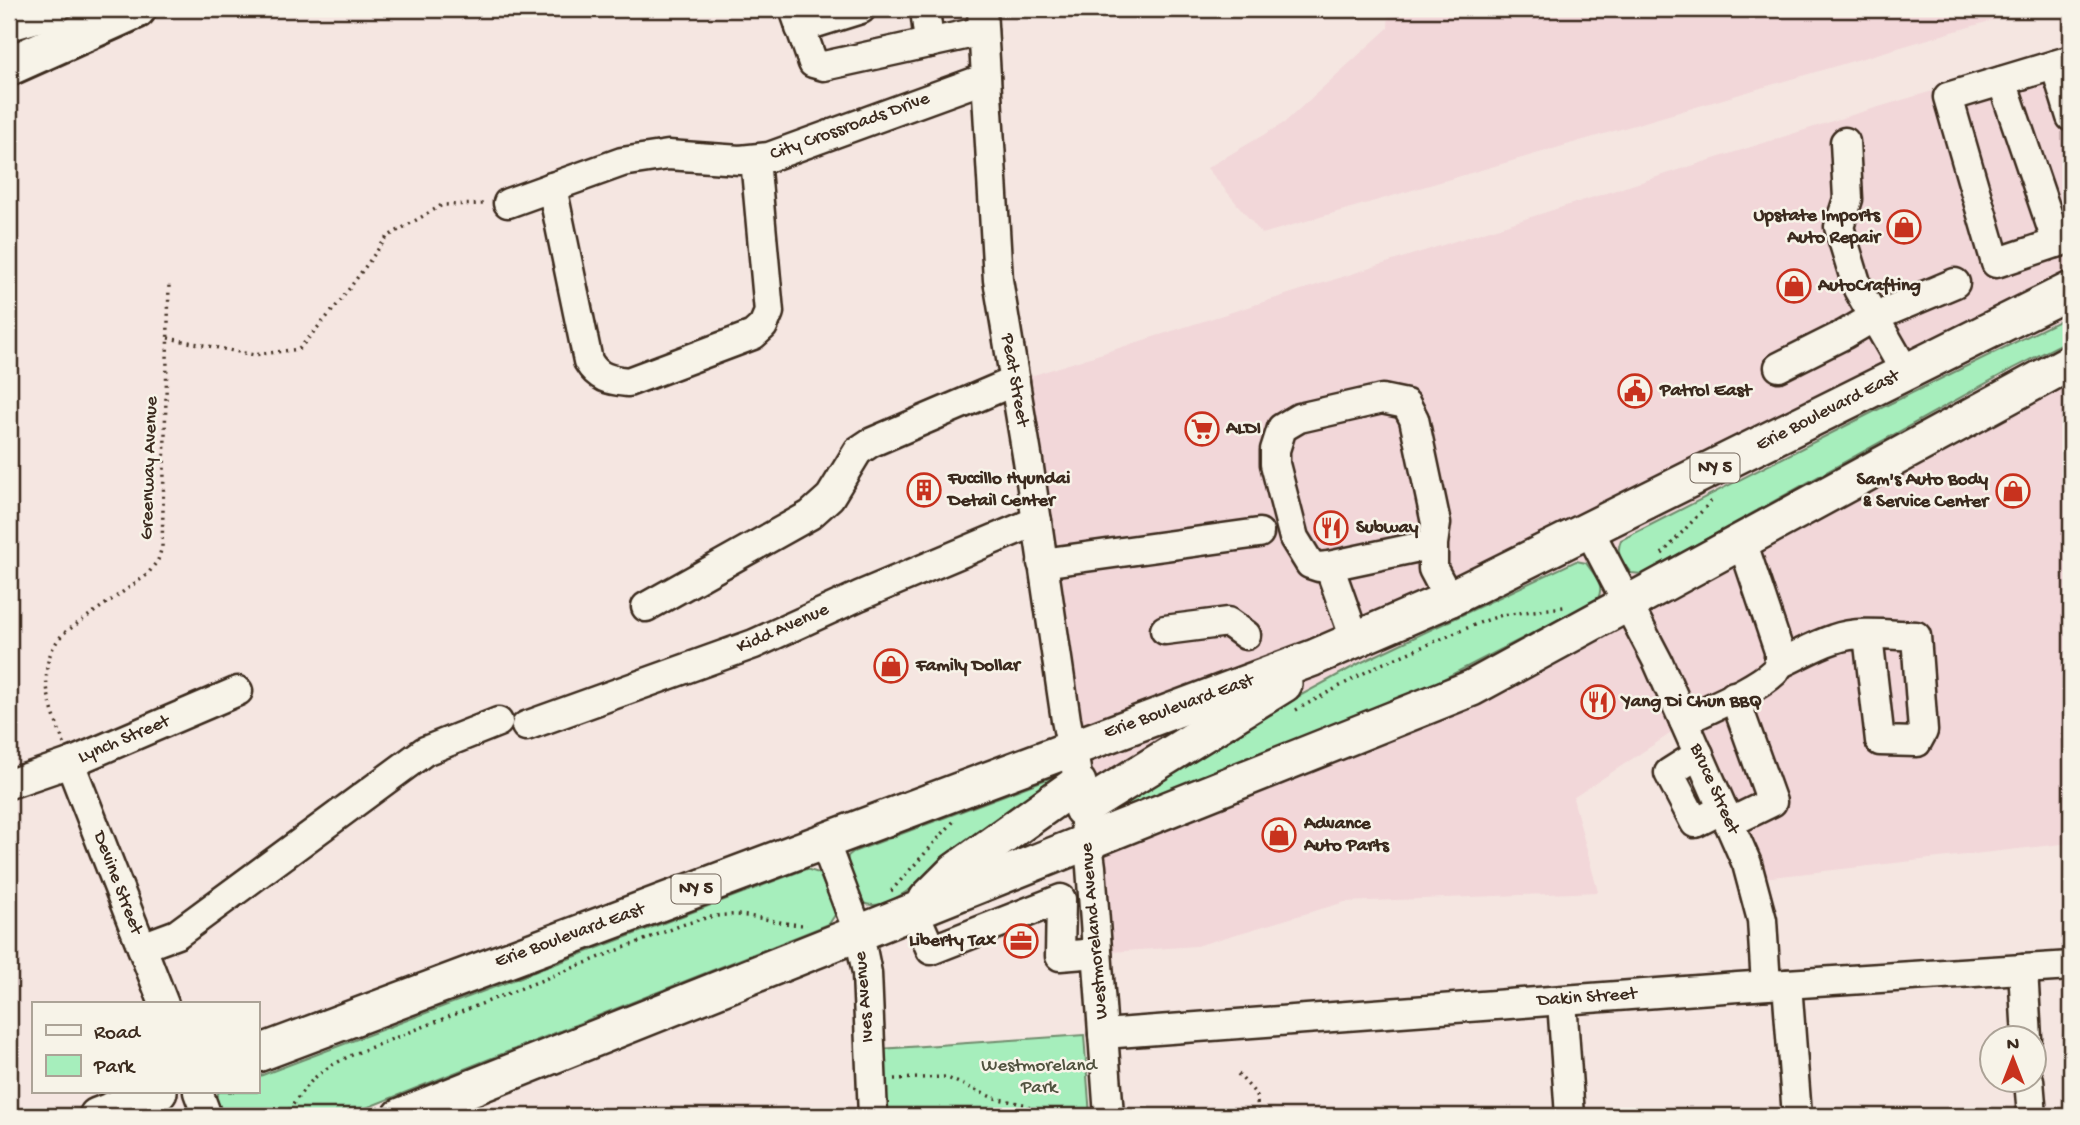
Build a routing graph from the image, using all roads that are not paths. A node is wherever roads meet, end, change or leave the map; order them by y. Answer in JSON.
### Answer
{"nodes":[{"id":1,"x":50,"y":9,"type":"edge"},
{"id":2,"x":136,"y":9,"type":"edge"},
{"id":3,"x":861,"y":9,"type":"edge"},
{"id":4,"x":925,"y":9,"type":"edge"},
{"id":5,"x":797,"y":18,"type":"edge"},
{"id":6,"x":982,"y":20,"type":"edge"},
{"id":7,"x":9,"y":21,"type":"edge"},
{"id":8,"x":929,"y":43,"type":"junction"},
{"id":9,"x":2063,"y":63,"type":"edge"},
{"id":10,"x":9,"y":66,"type":"edge"},
{"id":11,"x":986,"y":78,"type":"junction"},
{"id":12,"x":2002,"y":81,"type":"junction"},
{"id":13,"x":2071,"y":117,"type":"edge"},
{"id":14,"x":1845,"y":142,"type":"dead end"},
{"id":15,"x":755,"y":159,"type":"junction"},
{"id":16,"x":552,"y":187,"type":"junction"},
{"id":17,"x":508,"y":203,"type":"road end"},
{"id":18,"x":2064,"y":241,"type":"edge"},
{"id":19,"x":1955,"y":283,"type":"dead end"},
{"id":20,"x":2071,"y":290,"type":"edge"},
{"id":21,"x":1874,"y":317,"type":"junction"},
{"id":22,"x":2071,"y":362,"type":"edge"},
{"id":23,"x":1779,"y":367,"type":"dead end"},
{"id":24,"x":1905,"y":371,"type":"junction"},
{"id":25,"x":1015,"y":382,"type":"junction"},
{"id":26,"x":1037,"y":521,"type":"junction"},
{"id":27,"x":1589,"y":530,"type":"junction"},
{"id":28,"x":1258,"y":533,"type":"dead end"},
{"id":29,"x":1742,"y":541,"type":"junction"},
{"id":30,"x":1433,"y":544,"type":"junction"},
{"id":31,"x":1042,"y":563,"type":"junction"},
{"id":32,"x":1329,"y":566,"type":"junction"},
{"id":33,"x":1449,"y":599,"type":"junction"},
{"id":34,"x":1628,"y":604,"type":"junction"},
{"id":35,"x":646,"y":607,"type":"dead end"},
{"id":36,"x":1165,"y":630,"type":"dead end"},
{"id":37,"x":1246,"y":635,"type":"dead end"},
{"id":38,"x":1868,"y":635,"type":"junction"},
{"id":39,"x":1355,"y":639,"type":"junction"},
{"id":40,"x":1779,"y":664,"type":"junction"},
{"id":41,"x":238,"y":691,"type":"dead end"},
{"id":42,"x":1734,"y":695,"type":"junction"},
{"id":43,"x":1684,"y":721,"type":"junction"},
{"id":44,"x":1072,"y":748,"type":"junction"},
{"id":45,"x":70,"y":762,"type":"junction"},
{"id":46,"x":9,"y":784,"type":"edge"},
{"id":47,"x":1080,"y":796,"type":"junction"},
{"id":48,"x":1726,"y":816,"type":"junction"},
{"id":49,"x":824,"y":841,"type":"junction"},
{"id":50,"x":1088,"y":843,"type":"junction"},
{"id":51,"x":900,"y":904,"type":"junction"},
{"id":52,"x":859,"y":934,"type":"junction"},
{"id":53,"x":142,"y":947,"type":"junction"},
{"id":54,"x":1097,"y":953,"type":"junction"},
{"id":55,"x":2071,"y":966,"type":"edge"},
{"id":56,"x":2023,"y":969,"type":"junction"},
{"id":57,"x":1776,"y":984,"type":"junction"},
{"id":58,"x":1562,"y":1001,"type":"junction"},
{"id":59,"x":163,"y":1002,"type":"edge"},
{"id":60,"x":2026,"y":1024,"type":"edge"},
{"id":61,"x":1103,"y":1034,"type":"junction"},
{"id":62,"x":259,"y":1053,"type":"edge"},
{"id":63,"x":154,"y":1094,"type":"edge"},
{"id":64,"x":199,"y":1094,"type":"edge"},
{"id":65,"x":2030,"y":1094,"type":"edge"},
{"id":66,"x":97,"y":1116,"type":"edge"},
{"id":67,"x":207,"y":1116,"type":"edge"},
{"id":68,"x":401,"y":1116,"type":"edge"},
{"id":69,"x":873,"y":1116,"type":"edge"},
{"id":70,"x":1109,"y":1116,"type":"edge"},
{"id":71,"x":1570,"y":1116,"type":"edge"},
{"id":72,"x":1797,"y":1116,"type":"edge"},
{"id":73,"x":2032,"y":1116,"type":"edge"}],
"edges":[{"from":1,"to":7,"type":"highway"},
{"from":2,"to":10,"type":"highway"},
{"from":3,"to":5,"type":"street"},
{"from":4,"to":8,"type":"street"},
{"from":5,"to":8,"type":"street"},
{"from":6,"to":8,"type":"street"},
{"from":6,"to":11,"type":"street","name":"Peat Street"},
{"from":9,"to":12,"type":"street"},
{"from":9,"to":13,"type":"street"},
{"from":11,"to":15,"type":"street","name":"City Crossroads Drive"},
{"from":11,"to":25,"type":"street","name":"Peat Street"},
{"from":12,"to":18,"type":"street"},
{"from":12,"to":18,"type":"street"},
{"from":14,"to":21,"type":"street"},
{"from":15,"to":16,"type":"street","name":"City Crossroads Drive"},
{"from":15,"to":16,"type":"street"},
{"from":16,"to":17,"type":"street","name":"City Crossroads Drive"},
{"from":19,"to":21,"type":"street"},
{"from":20,"to":24,"type":"main road","name":"Erie Boulevard East","number":"NY 5"},
{"from":21,"to":23,"type":"street"},
{"from":21,"to":24,"type":"street"},
{"from":22,"to":29,"type":"main road"},
{"from":24,"to":27,"type":"main road","name":"Erie Boulevard East","number":"NY 5"},
{"from":25,"to":26,"type":"street","name":"Peat Street"},
{"from":25,"to":35,"type":"street"},
{"from":26,"to":31,"type":"street","name":"Peat Street"},
{"from":26,"to":53,"type":"street","name":"Kidd Avenue"},
{"from":27,"to":33,"type":"main road","name":"Erie Boulevard East","number":"NY 5"},
{"from":27,"to":34,"type":"street","name":"Bruce Street"},
{"from":28,"to":31,"type":"street"},
{"from":29,"to":34,"type":"main road"},
{"from":29,"to":40,"type":"street"},
{"from":30,"to":32,"type":"street"},
{"from":30,"to":32,"type":"street"},
{"from":30,"to":33,"type":"street"},
{"from":31,"to":44,"type":"street","name":"Peat Street"},
{"from":32,"to":39,"type":"street"},
{"from":33,"to":39,"type":"main road","name":"Erie Boulevard East","number":"NY 5"},
{"from":34,"to":43,"type":"street","name":"Bruce Street"},
{"from":34,"to":50,"type":"main road"},
{"from":36,"to":37,"type":"street"},
{"from":38,"to":38,"type":"street"},
{"from":38,"to":40,"type":"street"},
{"from":39,"to":44,"type":"main road","name":"Erie Boulevard East","number":"NY 5"},
{"from":39,"to":47,"type":"main road"},
{"from":40,"to":42,"type":"street"},
{"from":41,"to":45,"type":"street","name":"Lynch Street"},
{"from":42,"to":43,"type":"street"},
{"from":42,"to":48,"type":"street"},
{"from":43,"to":48,"type":"street","name":"Bruce Street"},
{"from":44,"to":47,"type":"street","name":"Westmoreland Avenue"},
{"from":44,"to":49,"type":"main road","name":"Erie Boulevard East","number":"NY 5"},
{"from":45,"to":46,"type":"street","name":"Lynch Street"},
{"from":45,"to":53,"type":"street","name":"Devine Street"},
{"from":47,"to":50,"type":"street","name":"Westmoreland Avenue"},
{"from":47,"to":51,"type":"main road"},
{"from":48,"to":57,"type":"street","name":"Bruce Street"},
{"from":49,"to":52,"type":"street","name":"Ives Avenue"},
{"from":49,"to":62,"type":"main road","name":"Erie Boulevard East","number":"NY 5"},
{"from":50,"to":51,"type":"main road"},
{"from":50,"to":54,"type":"street","name":"Westmoreland Avenue"},
{"from":51,"to":52,"type":"main road"},
{"from":51,"to":54,"type":"street"},
{"from":52,"to":68,"type":"main road"},
{"from":52,"to":69,"type":"street","name":"Ives Avenue"},
{"from":53,"to":59,"type":"street","name":"Devine Street"},
{"from":54,"to":61,"type":"street","name":"Westmoreland Avenue"},
{"from":55,"to":56,"type":"street","name":"Dakin Street"},
{"from":56,"to":57,"type":"street","name":"Dakin Street"},
{"from":56,"to":60,"type":"street"},
{"from":57,"to":58,"type":"street","name":"Dakin Street"},
{"from":57,"to":72,"type":"street","name":"Bruce Street"},
{"from":58,"to":61,"type":"street","name":"Dakin Street"},
{"from":58,"to":71,"type":"street"},
{"from":61,"to":70,"type":"street","name":"Westmoreland Avenue"},
{"from":63,"to":66,"type":"main road"},
{"from":64,"to":67,"type":"street"},
{"from":65,"to":73,"type":"street"}]}
